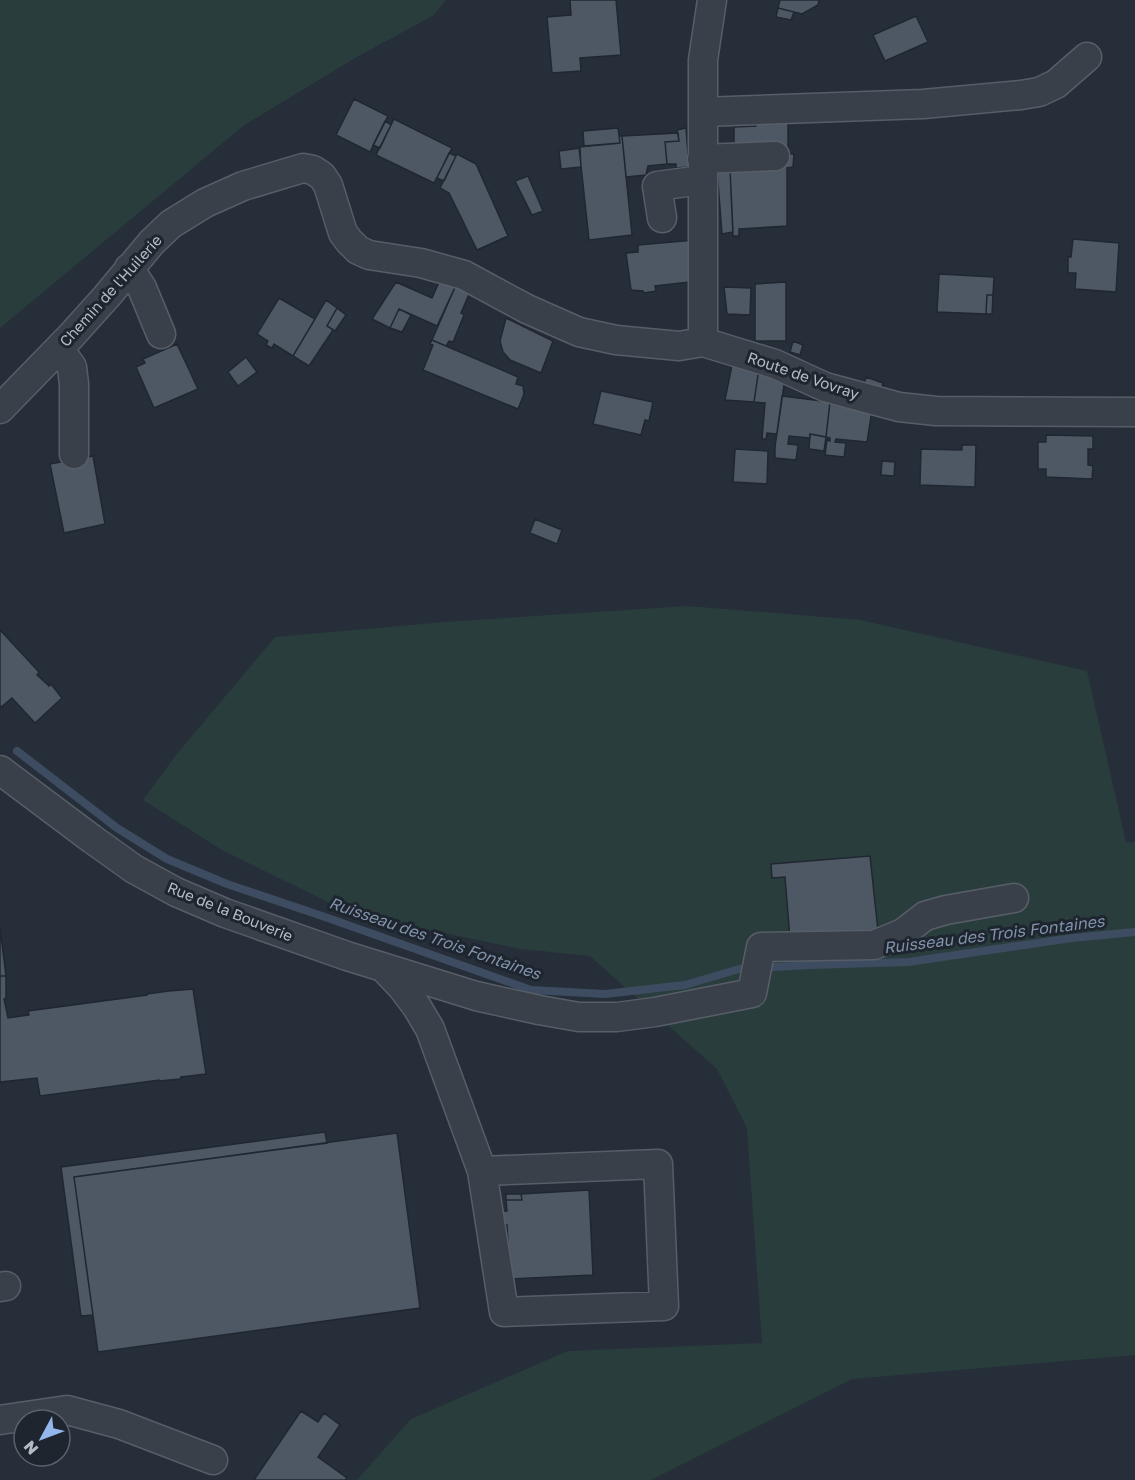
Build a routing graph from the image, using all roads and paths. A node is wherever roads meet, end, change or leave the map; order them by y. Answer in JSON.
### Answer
{"nodes":[{"id":1,"x":712,"y":0,"type":"edge"},
{"id":2,"x":1088,"y":57,"type":"dead end"},
{"id":3,"x":703,"y":112,"type":"junction"},
{"id":4,"x":775,"y":156,"type":"dead end"},
{"id":5,"x":702,"y":169,"type":"junction"},
{"id":6,"x":662,"y":218,"type":"dead end"},
{"id":7,"x":129,"y":268,"type":"junction"},
{"id":8,"x":161,"y":334,"type":"dead end"},
{"id":9,"x":702,"y":342,"type":"junction"},
{"id":10,"x":59,"y":349,"type":"junction"},
{"id":11,"x":0,"y":409,"type":"edge"},
{"id":12,"x":1135,"y":412,"type":"edge"},
{"id":13,"x":74,"y":454,"type":"dead end"},
{"id":14,"x":0,"y":770,"type":"edge"},
{"id":15,"x":1014,"y":898,"type":"dead end"},
{"id":16,"x":384,"y":968,"type":"junction"},
{"id":17,"x":482,"y":1171,"type":"junction"},
{"id":18,"x":0,"y":1420,"type":"edge"},
{"id":19,"x":213,"y":1460,"type":"dead end"}],
"edges":[{"from":1,"to":3,"type":"street"},
{"from":2,"to":3,"type":"street"},
{"from":3,"to":5,"type":"street"},
{"from":4,"to":5,"type":"street"},
{"from":5,"to":6,"type":"street"},
{"from":5,"to":9,"type":"street"},
{"from":7,"to":8,"type":"street"},
{"from":7,"to":9,"type":"street","name":"Chemin de l'Huilerie"},
{"from":7,"to":10,"type":"street","name":"Chemin de l'Huilerie"},
{"from":9,"to":12,"type":"street","name":"Route de Vovray"},
{"from":10,"to":11,"type":"street","name":"Chemin de l'Huilerie"},
{"from":10,"to":13,"type":"street"},
{"from":14,"to":16,"type":"street","name":"Rue de la Bouverie"},
{"from":15,"to":16,"type":"street","name":"Rue de la Bouverie"},
{"from":16,"to":17,"type":"street"},
{"from":17,"to":17,"type":"street"},
{"from":18,"to":19,"type":"street"}]}
